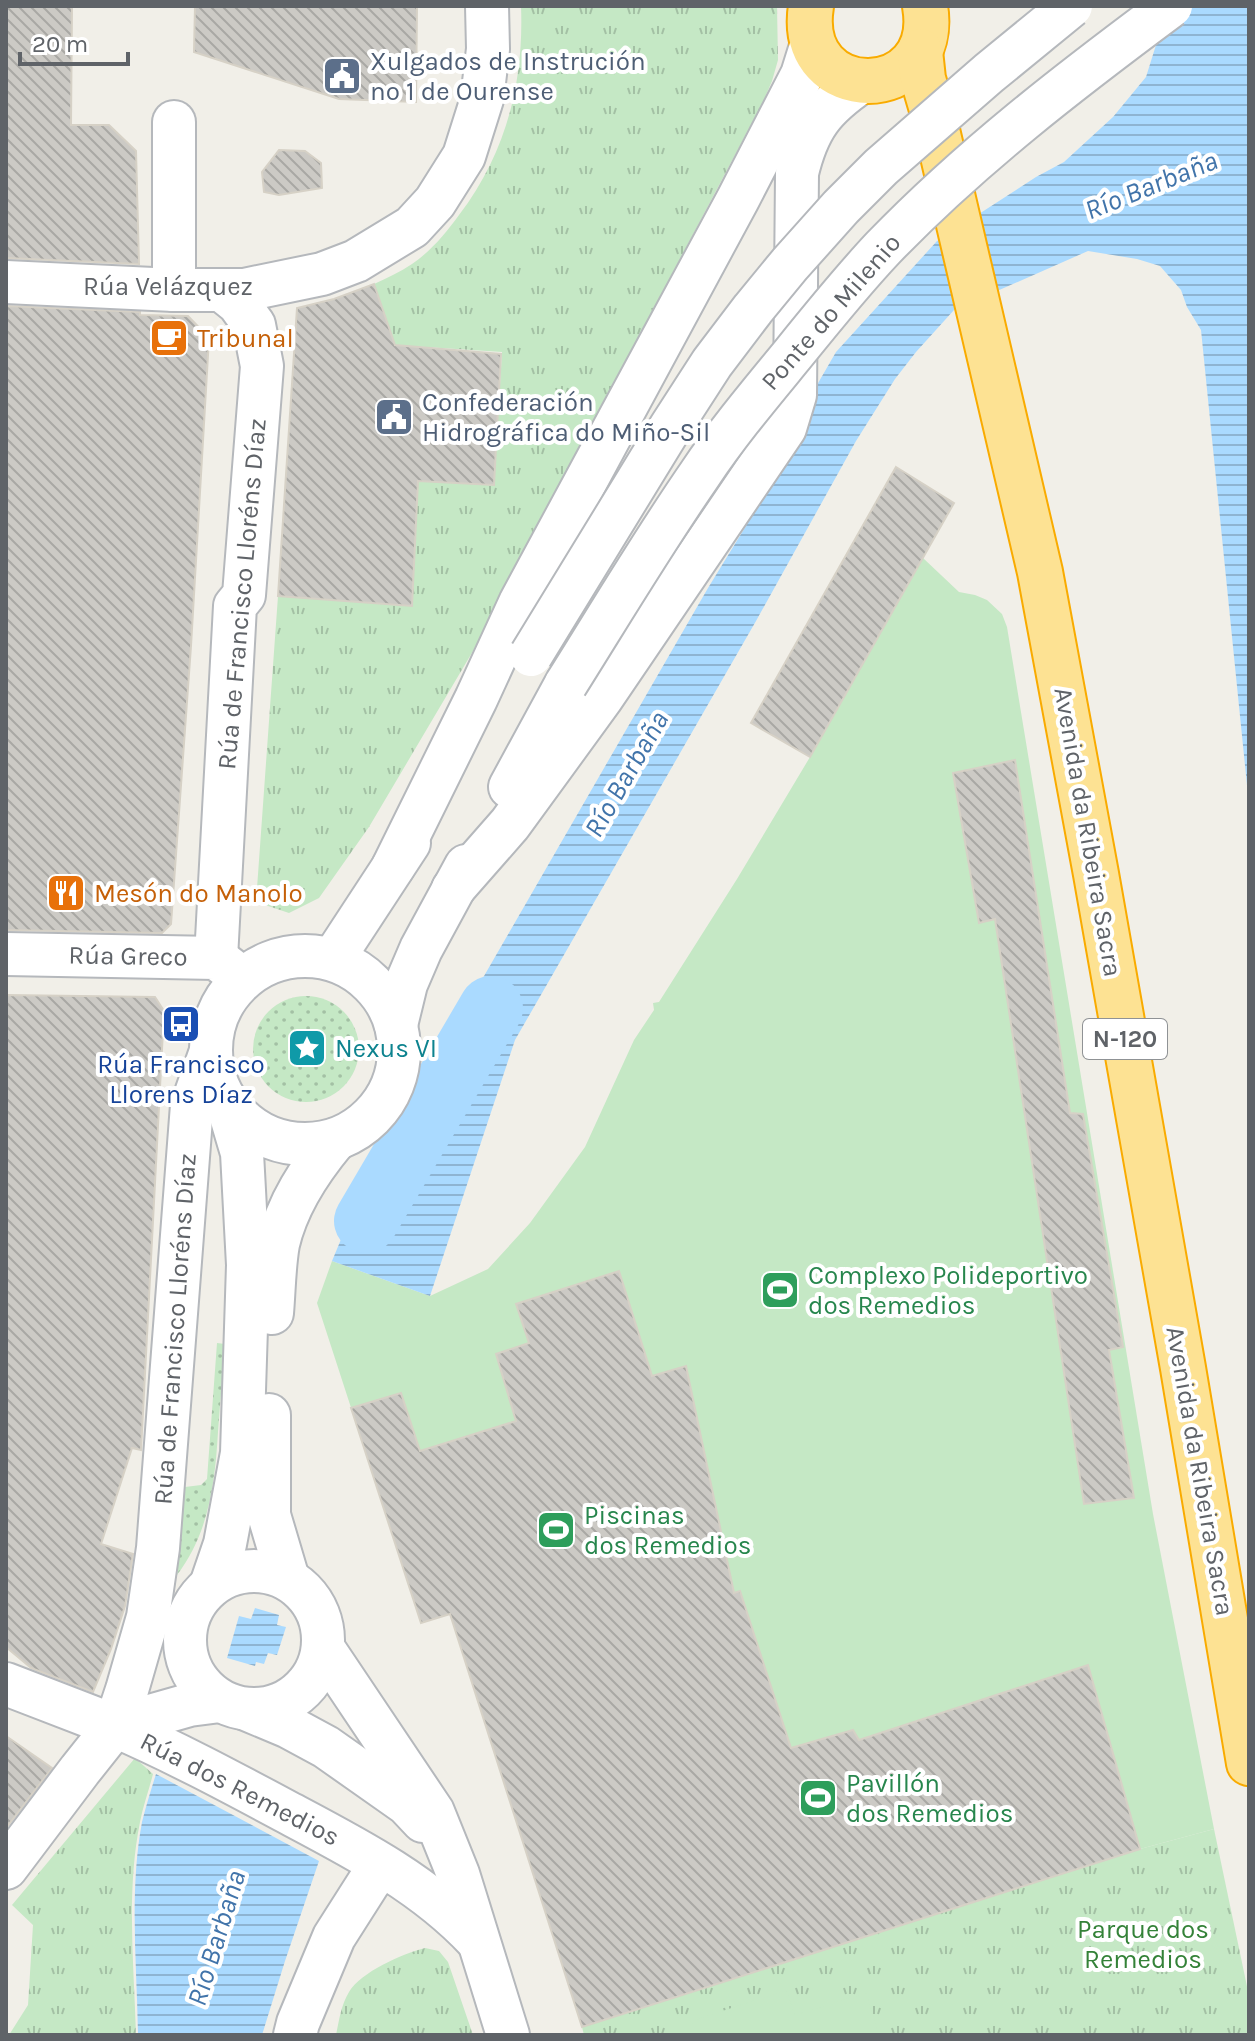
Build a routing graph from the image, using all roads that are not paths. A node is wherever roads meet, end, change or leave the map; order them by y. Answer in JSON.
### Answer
{"nodes":[{"id":1,"x":487,"y":6,"type":"edge"},
{"id":2,"x":925,"y":6,"type":"edge"},
{"id":3,"x":1071,"y":6,"type":"edge"},
{"id":4,"x":1171,"y":6,"type":"edge"},
{"id":5,"x":811,"y":24,"type":"edge"},
{"id":6,"x":920,"y":51,"type":"junction"},
{"id":7,"x":870,"y":82,"type":"junction"},
{"id":8,"x":933,"y":113,"type":"junction"},
{"id":9,"x":174,"y":122,"type":"dead end"},
{"id":10,"x":6,"y":282,"type":"edge"},
{"id":11,"x":174,"y":290,"type":"junction"},
{"id":12,"x":223,"y":291,"type":"junction"},
{"id":13,"x":393,"y":867,"type":"junction"},
{"id":14,"x":453,"y":889,"type":"junction"},
{"id":15,"x":6,"y":954,"type":"edge"},
{"id":16,"x":333,"y":959,"type":"junction"},
{"id":17,"x":229,"y":968,"type":"junction"},
{"id":18,"x":396,"y":1025,"type":"junction"},
{"id":19,"x":210,"y":1054,"type":"junction"},
{"id":20,"x":228,"y":1106,"type":"junction"},
{"id":21,"x":335,"y":1140,"type":"junction"},
{"id":22,"x":288,"y":1579,"type":"junction"},
{"id":23,"x":183,"y":1603,"type":"junction"},
{"id":24,"x":323,"y":1648,"type":"junction"},
{"id":25,"x":6,"y":1684,"type":"edge"},
{"id":26,"x":233,"y":1705,"type":"junction"},
{"id":27,"x":115,"y":1726,"type":"junction"},
{"id":28,"x":1249,"y":1763,"type":"edge"},
{"id":29,"x":372,"y":1867,"type":"junction"},
{"id":30,"x":6,"y":1868,"type":"edge"},
{"id":31,"x":458,"y":1874,"type":"junction"},
{"id":32,"x":479,"y":1943,"type":"junction"},
{"id":33,"x":295,"y":2035,"type":"edge"},
{"id":34,"x":508,"y":2035,"type":"edge"}],
"edges":[{"from":1,"to":12,"type":"street","name":"Rúa Velázquez"},
{"from":2,"to":6,"type":"highway","number":"N-120"},
{"from":3,"to":13,"type":"street","bridge":true},
{"from":4,"to":14,"type":"street","name":"Ponte do Milenio","bridge":true},
{"from":5,"to":7,"type":"highway"},
{"from":5,"to":13,"type":"street"},
{"from":6,"to":7,"type":"highway"},
{"from":6,"to":8,"type":"highway","name":"Avenida da Ribeira Sacra","number":"N-120"},
{"from":7,"to":8,"type":"highway"},
{"from":7,"to":14,"type":"street"},
{"from":8,"to":28,"type":"highway","name":"Avenida da Ribeira Sacra","number":"N-120"},
{"from":9,"to":11,"type":"street"},
{"from":10,"to":11,"type":"street","name":"Rúa Velázquez"},
{"from":11,"to":12,"type":"street","name":"Rúa Velázquez"},
{"from":12,"to":17,"type":"street","name":"Rúa de Francisco Lloréns Díaz"},
{"from":13,"to":16,"type":"street"},
{"from":14,"to":18,"type":"street"},
{"from":15,"to":17,"type":"street","name":"Rúa Greco"},
{"from":16,"to":17,"type":"street"},
{"from":16,"to":18,"type":"street"},
{"from":17,"to":19,"type":"street"},
{"from":18,"to":21,"type":"street"},
{"from":19,"to":20,"type":"street"},
{"from":19,"to":23,"type":"street","name":"Rúa de Francisco Lloréns Díaz"},
{"from":20,"to":21,"type":"street"},
{"from":20,"to":23,"type":"street"},
{"from":21,"to":22,"type":"street"},
{"from":22,"to":23,"type":"street"},
{"from":22,"to":24,"type":"street"},
{"from":23,"to":26,"type":"street"},
{"from":23,"to":27,"type":"street","name":"Rúa de Francisco Lloréns Díaz"},
{"from":24,"to":26,"type":"street"},
{"from":24,"to":31,"type":"street"},
{"from":25,"to":27,"type":"street","name":"Rúa dos Remedios"},
{"from":26,"to":27,"type":"street","name":"Rúa dos Remedios"},
{"from":26,"to":31,"type":"street"},
{"from":27,"to":29,"type":"street","name":"Rúa dos Remedios"},
{"from":27,"to":30,"type":"street"},
{"from":29,"to":32,"type":"street","name":"Rúa dos Remedios"},
{"from":29,"to":33,"type":"street"},
{"from":31,"to":32,"type":"street"},
{"from":32,"to":34,"type":"street"}]}
